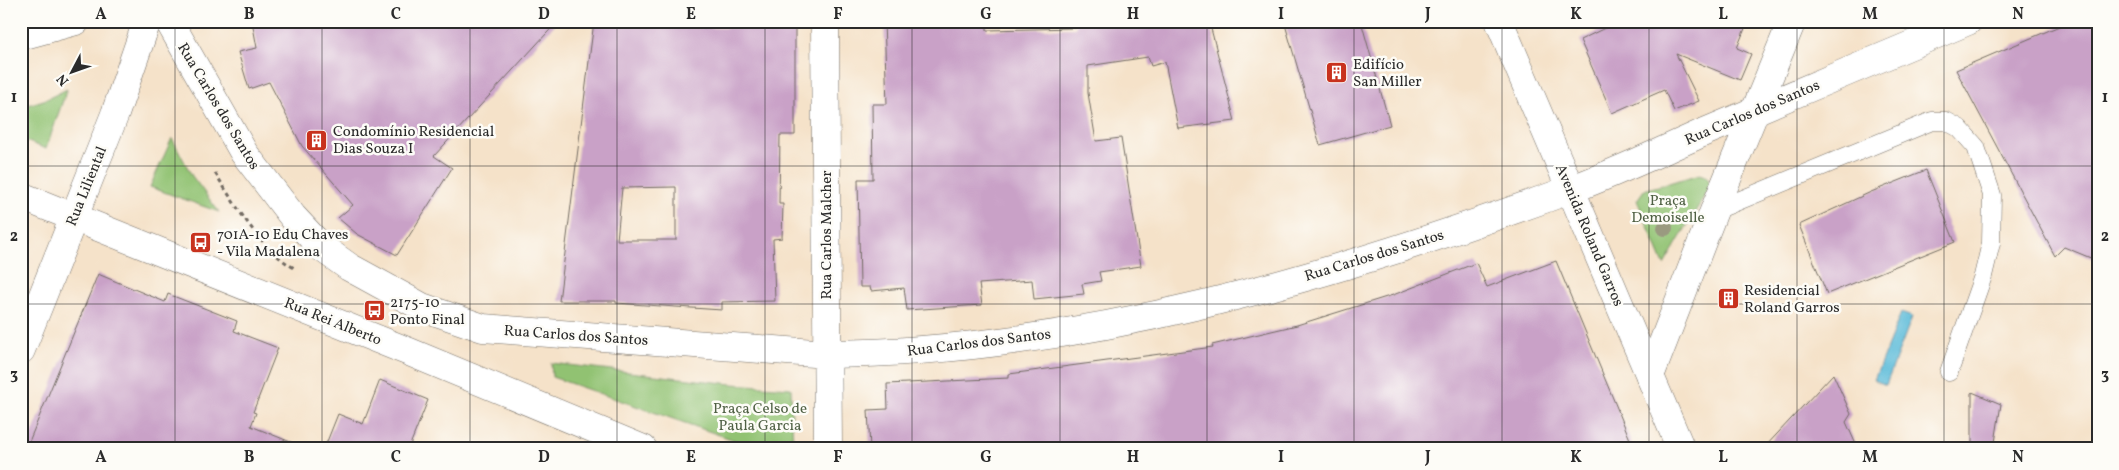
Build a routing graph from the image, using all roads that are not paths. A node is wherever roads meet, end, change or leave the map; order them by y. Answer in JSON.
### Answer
{"nodes":[{"id":1,"x":76,"y":21,"type":"edge"},
{"id":2,"x":147,"y":21,"type":"edge"},
{"id":3,"x":168,"y":21,"type":"edge"},
{"id":4,"x":825,"y":21,"type":"edge"},
{"id":5,"x":1499,"y":21,"type":"edge"},
{"id":6,"x":1792,"y":21,"type":"edge"},
{"id":7,"x":1968,"y":21,"type":"edge"},
{"id":8,"x":21,"y":36,"type":"edge"},
{"id":9,"x":1757,"y":110,"type":"junction"},
{"id":10,"x":1571,"y":190,"type":"junction"},
{"id":11,"x":21,"y":196,"type":"edge"},
{"id":12,"x":1714,"y":210,"type":"junction"},
{"id":13,"x":74,"y":217,"type":"junction"},
{"id":14,"x":21,"y":350,"type":"edge"},
{"id":15,"x":827,"y":354,"type":"junction"},
{"id":16,"x":1949,"y":372,"type":"dead end"},
{"id":17,"x":1650,"y":376,"type":"junction"},
{"id":18,"x":643,"y":449,"type":"edge"},
{"id":19,"x":828,"y":449,"type":"edge"},
{"id":20,"x":1681,"y":449,"type":"edge"}],
"edges":[{"from":1,"to":8,"type":"street"},
{"from":2,"to":13,"type":"street","name":"Rua Liliental"},
{"from":3,"to":15,"type":"street","name":"Rua Carlos dos Santos"},
{"from":4,"to":15,"type":"street","name":"Rua Carlos Malcher"},
{"from":5,"to":10,"type":"street","name":"Avenida Roland Garros"},
{"from":6,"to":9,"type":"street"},
{"from":7,"to":9,"type":"street","name":"Rua Carlos dos Santos"},
{"from":9,"to":10,"type":"street","name":"Rua Carlos dos Santos"},
{"from":9,"to":12,"type":"street"},
{"from":10,"to":15,"type":"street","name":"Rua Carlos dos Santos"},
{"from":10,"to":17,"type":"street","name":"Avenida Roland Garros"},
{"from":11,"to":13,"type":"street","name":"Rua Rei Alberto"},
{"from":12,"to":16,"type":"lane"},
{"from":12,"to":17,"type":"street"},
{"from":13,"to":14,"type":"street","name":"Rua Liliental"},
{"from":13,"to":18,"type":"street","name":"Rua Rei Alberto"},
{"from":15,"to":19,"type":"street","name":"Rua Carlos Malcher"},
{"from":17,"to":20,"type":"street","name":"Avenida Roland Garros"}]}
